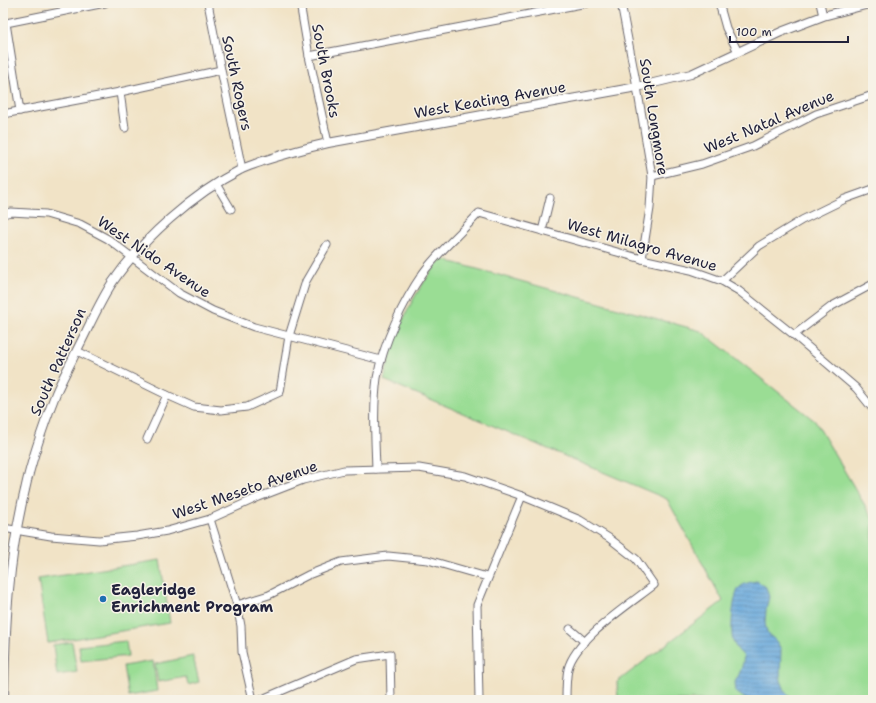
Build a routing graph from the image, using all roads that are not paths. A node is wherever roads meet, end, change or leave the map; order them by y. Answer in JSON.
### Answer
{"nodes":[{"id":1,"x":105,"y":3,"type":"edge"},
{"id":2,"x":208,"y":3,"type":"edge"},
{"id":3,"x":300,"y":3,"type":"edge"},
{"id":4,"x":587,"y":3,"type":"edge"},
{"id":5,"x":621,"y":3,"type":"edge"},
{"id":6,"x":719,"y":3,"type":"edge"},
{"id":7,"x":820,"y":3,"type":"edge"},
{"id":8,"x":873,"y":3,"type":"edge"},
{"id":9,"x":822,"y":16,"type":"junction"},
{"id":10,"x":738,"y":52,"type":"junction"},
{"id":11,"x":310,"y":56,"type":"junction"},
{"id":12,"x":221,"y":70,"type":"junction"},
{"id":13,"x":637,"y":88,"type":"junction"},
{"id":14,"x":120,"y":92,"type":"junction"},
{"id":15,"x":873,"y":95,"type":"edge"},
{"id":16,"x":20,"y":110,"type":"junction"},
{"id":17,"x":3,"y":114,"type":"edge"},
{"id":18,"x":125,"y":128,"type":"dead end"},
{"id":19,"x":328,"y":143,"type":"junction"},
{"id":20,"x":242,"y":169,"type":"junction"},
{"id":21,"x":652,"y":176,"type":"junction"},
{"id":22,"x":216,"y":184,"type":"junction"},
{"id":23,"x":873,"y":189,"type":"edge"},
{"id":24,"x":550,"y":198,"type":"dead end"},
{"id":25,"x":231,"y":209,"type":"dead end"},
{"id":26,"x":3,"y":214,"type":"edge"},
{"id":27,"x":542,"y":231,"type":"junction"},
{"id":28,"x":327,"y":245,"type":"dead end"},
{"id":29,"x":132,"y":257,"type":"junction"},
{"id":30,"x":642,"y":258,"type":"junction"},
{"id":31,"x":722,"y":281,"type":"junction"},
{"id":32,"x":873,"y":284,"type":"edge"},
{"id":33,"x":794,"y":335,"type":"junction"},
{"id":34,"x":289,"y":336,"type":"junction"},
{"id":35,"x":77,"y":352,"type":"junction"},
{"id":36,"x":382,"y":360,"type":"junction"},
{"id":37,"x":167,"y":395,"type":"junction"},
{"id":38,"x":870,"y":398,"type":"edge"},
{"id":39,"x":873,"y":410,"type":"edge"},
{"id":40,"x":147,"y":439,"type":"dead end"},
{"id":41,"x":376,"y":469,"type":"junction"},
{"id":42,"x":522,"y":496,"type":"junction"},
{"id":43,"x":210,"y":519,"type":"junction"},
{"id":44,"x":3,"y":528,"type":"edge"},
{"id":45,"x":17,"y":531,"type":"junction"},
{"id":46,"x":487,"y":577,"type":"junction"},
{"id":47,"x":237,"y":605,"type":"junction"},
{"id":48,"x":570,"y":629,"type":"dead end"},
{"id":49,"x":585,"y":642,"type":"junction"},
{"id":50,"x":4,"y":700,"type":"edge"},
{"id":51,"x":253,"y":700,"type":"edge"},
{"id":52,"x":260,"y":700,"type":"edge"},
{"id":53,"x":391,"y":700,"type":"edge"},
{"id":54,"x":479,"y":700,"type":"edge"},
{"id":55,"x":566,"y":700,"type":"edge"}],
"edges":[{"from":1,"to":16,"type":"street"},
{"from":2,"to":12,"type":"street","name":"South Rogers"},
{"from":3,"to":11,"type":"street","name":"South Brooks"},
{"from":4,"to":11,"type":"street"},
{"from":5,"to":13,"type":"street","name":"South Longmore"},
{"from":6,"to":10,"type":"street"},
{"from":7,"to":9,"type":"street"},
{"from":8,"to":9,"type":"street","name":"West Keating Avenue"},
{"from":9,"to":10,"type":"street","name":"West Keating Avenue"},
{"from":10,"to":13,"type":"street","name":"West Keating Avenue"},
{"from":11,"to":19,"type":"street","name":"South Brooks"},
{"from":12,"to":14,"type":"street"},
{"from":12,"to":20,"type":"street","name":"South Rogers"},
{"from":13,"to":19,"type":"street","name":"West Keating Avenue"},
{"from":13,"to":21,"type":"street","name":"South Longmore"},
{"from":14,"to":16,"type":"street"},
{"from":14,"to":18,"type":"street"},
{"from":15,"to":21,"type":"street","name":"West Natal Avenue"},
{"from":16,"to":17,"type":"street"},
{"from":19,"to":20,"type":"street","name":"West Keating Avenue"},
{"from":20,"to":22,"type":"street","name":"West Keating Avenue"},
{"from":21,"to":30,"type":"street","name":"South Longmore"},
{"from":22,"to":25,"type":"street"},
{"from":22,"to":29,"type":"street","name":"West Keating Avenue"},
{"from":23,"to":31,"type":"street"},
{"from":24,"to":27,"type":"street"},
{"from":26,"to":29,"type":"street","name":"West Nido Avenue"},
{"from":27,"to":30,"type":"street","name":"West Milagro Avenue"},
{"from":27,"to":36,"type":"street","name":"West Milagro Avenue"},
{"from":28,"to":34,"type":"street"},
{"from":29,"to":34,"type":"street","name":"West Nido Avenue"},
{"from":29,"to":35,"type":"street","name":"South Patterson"},
{"from":30,"to":31,"type":"street","name":"West Milagro Avenue"},
{"from":31,"to":33,"type":"street","name":"West Milagro Avenue"},
{"from":32,"to":33,"type":"street"},
{"from":33,"to":38,"type":"street","name":"West Milagro Avenue"},
{"from":34,"to":36,"type":"street","name":"West Nido Avenue"},
{"from":34,"to":37,"type":"street"},
{"from":35,"to":37,"type":"street"},
{"from":35,"to":45,"type":"street","name":"South Patterson"},
{"from":36,"to":41,"type":"street"},
{"from":37,"to":40,"type":"street"},
{"from":38,"to":39,"type":"street","name":"West Milagro Avenue"},
{"from":41,"to":42,"type":"street","name":"West Meseto Avenue"},
{"from":41,"to":43,"type":"street","name":"West Meseto Avenue"},
{"from":42,"to":46,"type":"street"},
{"from":42,"to":49,"type":"street","name":"West Meseto Avenue"},
{"from":43,"to":45,"type":"street","name":"West Meseto Avenue"},
{"from":43,"to":47,"type":"street"},
{"from":44,"to":45,"type":"street","name":"West Meseto Avenue"},
{"from":45,"to":50,"type":"street","name":"South Patterson"},
{"from":46,"to":47,"type":"street"},
{"from":46,"to":54,"type":"street"},
{"from":47,"to":51,"type":"street"},
{"from":48,"to":49,"type":"street"},
{"from":49,"to":55,"type":"street"},
{"from":52,"to":53,"type":"street"}]}
